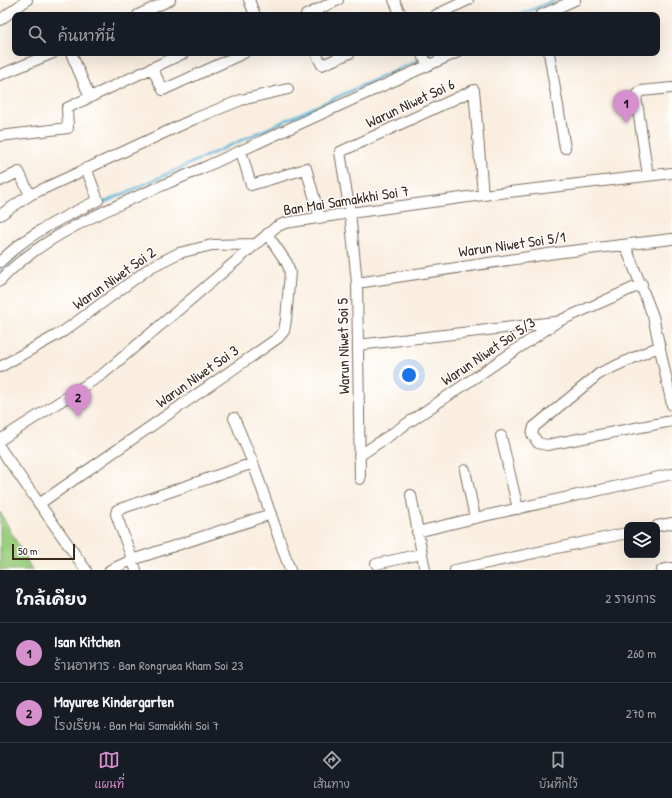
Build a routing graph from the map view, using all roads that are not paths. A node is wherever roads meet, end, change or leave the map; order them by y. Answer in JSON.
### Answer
{"nodes":[{"id":1,"x":27,"y":0,"type":"edge"},
{"id":2,"x":170,"y":0,"type":"edge"},
{"id":3,"x":249,"y":0,"type":"edge"},
{"id":4,"x":338,"y":0,"type":"edge"},
{"id":5,"x":394,"y":0,"type":"edge"},
{"id":6,"x":468,"y":0,"type":"edge"},
{"id":7,"x":575,"y":0,"type":"edge"},
{"id":8,"x":144,"y":12,"type":"edge"},
{"id":9,"x":254,"y":12,"type":"edge"},
{"id":10,"x":312,"y":12,"type":"edge"},
{"id":11,"x":400,"y":12,"type":"edge"},
{"id":12,"x":442,"y":12,"type":"edge"},
{"id":13,"x":548,"y":12,"type":"edge"},
{"id":14,"x":0,"y":20,"type":"edge"},
{"id":15,"x":46,"y":56,"type":"edge"},
{"id":16,"x":72,"y":56,"type":"edge"},
{"id":17,"x":178,"y":56,"type":"edge"},
{"id":18,"x":237,"y":56,"type":"edge"},
{"id":19,"x":318,"y":56,"type":"edge"},
{"id":20,"x":343,"y":56,"type":"edge"},
{"id":21,"x":423,"y":56,"type":"edge"},
{"id":22,"x":449,"y":56,"type":"edge"},
{"id":23,"x":550,"y":56,"type":"edge"},
{"id":24,"x":428,"y":65,"type":"junction"},
{"id":25,"x":152,"y":68,"type":"junction"},
{"id":26,"x":0,"y":75,"type":"edge"},
{"id":27,"x":672,"y":88,"type":"edge"},
{"id":28,"x":288,"y":89,"type":"dead end"},
{"id":29,"x":90,"y":97,"type":"junction"},
{"id":30,"x":0,"y":136,"type":"edge"},
{"id":31,"x":565,"y":148,"type":"dead end"},
{"id":32,"x":241,"y":151,"type":"junction"},
{"id":33,"x":86,"y":168,"type":"junction"},
{"id":34,"x":672,"y":173,"type":"edge"},
{"id":35,"x":648,"y":176,"type":"junction"},
{"id":36,"x":0,"y":181,"type":"edge"},
{"id":37,"x":30,"y":194,"type":"junction"},
{"id":38,"x":483,"y":195,"type":"junction"},
{"id":39,"x":350,"y":213,"type":"junction"},
{"id":40,"x":0,"y":215,"type":"edge"},
{"id":41,"x":320,"y":218,"type":"junction"},
{"id":42,"x":267,"y":234,"type":"junction"},
{"id":43,"x":672,"y":239,"type":"edge"},
{"id":44,"x":255,"y":244,"type":"junction"},
{"id":45,"x":625,"y":245,"type":"junction"},
{"id":46,"x":0,"y":262,"type":"edge"},
{"id":47,"x":0,"y":281,"type":"edge"},
{"id":48,"x":357,"y":283,"type":"junction"},
{"id":49,"x":642,"y":284,"type":"junction"},
{"id":50,"x":558,"y":322,"type":"junction"},
{"id":51,"x":358,"y":346,"type":"junction"},
{"id":52,"x":660,"y":346,"type":"junction"},
{"id":53,"x":0,"y":367,"type":"edge"},
{"id":54,"x":672,"y":405,"type":"edge"},
{"id":55,"x":234,"y":418,"type":"dead end"},
{"id":56,"x":672,"y":421,"type":"edge"},
{"id":57,"x":501,"y":436,"type":"dead end"},
{"id":58,"x":0,"y":440,"type":"edge"},
{"id":59,"x":0,"y":448,"type":"edge"},
{"id":60,"x":359,"y":456,"type":"junction"},
{"id":61,"x":253,"y":463,"type":"junction"},
{"id":62,"x":465,"y":470,"type":"dead end"},
{"id":63,"x":672,"y":474,"type":"edge"},
{"id":64,"x":360,"y":479,"type":"dead end"},
{"id":65,"x":411,"y":495,"type":"dead end"},
{"id":66,"x":39,"y":504,"type":"junction"},
{"id":67,"x":518,"y":509,"type":"junction"},
{"id":68,"x":271,"y":514,"type":"junction"},
{"id":69,"x":474,"y":518,"type":"junction"},
{"id":70,"x":672,"y":523,"type":"edge"},
{"id":71,"x":660,"y":525,"type":"edge"},
{"id":72,"x":417,"y":532,"type":"junction"},
{"id":73,"x":624,"y":534,"type":"edge"},
{"id":74,"x":421,"y":554,"type":"junction"},
{"id":75,"x":132,"y":560,"type":"junction"},
{"id":76,"x":376,"y":564,"type":"dead end"},
{"id":77,"x":672,"y":568,"type":"edge"},
{"id":78,"x":86,"y":570,"type":"edge"},
{"id":79,"x":110,"y":570,"type":"edge"},
{"id":80,"x":136,"y":570,"type":"edge"},
{"id":81,"x":290,"y":570,"type":"edge"},
{"id":82,"x":425,"y":570,"type":"edge"},
{"id":83,"x":455,"y":570,"type":"edge"},
{"id":84,"x":662,"y":570,"type":"edge"}],
"edges":[{"from":1,"to":14,"type":"street"},
{"from":2,"to":8,"type":"street"},
{"from":3,"to":9,"type":"street"},
{"from":4,"to":10,"type":"street"},
{"from":5,"to":11,"type":"street"},
{"from":6,"to":12,"type":"street"},
{"from":7,"to":13,"type":"street"},
{"from":15,"to":26,"type":"street"},
{"from":16,"to":29,"type":"street"},
{"from":17,"to":25,"type":"street"},
{"from":18,"to":25,"type":"street"},
{"from":19,"to":20,"type":"street"},
{"from":21,"to":24,"type":"street"},
{"from":22,"to":24,"type":"street"},
{"from":23,"to":31,"type":"street"},
{"from":24,"to":32,"type":"street"},
{"from":25,"to":29,"type":"street"},
{"from":27,"to":35,"type":"street"},
{"from":28,"to":33,"type":"street"},
{"from":29,"to":30,"type":"street"},
{"from":32,"to":41,"type":"street"},
{"from":32,"to":47,"type":"street"},
{"from":33,"to":37,"type":"street"},
{"from":33,"to":46,"type":"street"},
{"from":34,"to":35,"type":"street","name":"Ban Mai Samakkhi Soi 7"},
{"from":35,"to":38,"type":"street","name":"Ban Mai Samakkhi Soi 7"},
{"from":36,"to":37,"type":"street"},
{"from":37,"to":40,"type":"street"},
{"from":38,"to":39,"type":"street","name":"Ban Mai Samakkhi Soi 7"},
{"from":38,"to":39,"type":"street","name":"Warun Niwet Soi 6"},
{"from":39,"to":41,"type":"street","name":"Ban Mai Samakkhi Soi 7"},
{"from":39,"to":48,"type":"street","name":"Warun Niwet Soi 5"},
{"from":41,"to":42,"type":"street","name":"Ban Mai Samakkhi Soi 7"},
{"from":42,"to":44,"type":"street","name":"Ban Mai Samakkhi Soi 7"},
{"from":42,"to":66,"type":"street","name":"Warun Niwet Soi 3"},
{"from":43,"to":45,"type":"street","name":"Warun Niwet Soi 5/1"},
{"from":44,"to":53,"type":"street","name":"Warun Niwet Soi 2"},
{"from":44,"to":58,"type":"street","name":"Ban Mai Samakkhi Soi 7"},
{"from":45,"to":48,"type":"street","name":"Warun Niwet Soi 5/1"},
{"from":45,"to":49,"type":"street"},
{"from":48,"to":51,"type":"street","name":"Warun Niwet Soi 5"},
{"from":49,"to":50,"type":"street","name":"Warun Niwet Soi 5/3"},
{"from":49,"to":52,"type":"street"},
{"from":50,"to":51,"type":"street"},
{"from":50,"to":60,"type":"street","name":"Warun Niwet Soi 5/3"},
{"from":51,"to":60,"type":"street","name":"Warun Niwet Soi 5"},
{"from":52,"to":54,"type":"street"},
{"from":52,"to":56,"type":"street"},
{"from":55,"to":61,"type":"street"},
{"from":57,"to":67,"type":"street"},
{"from":59,"to":66,"type":"street"},
{"from":60,"to":64,"type":"street","name":"Warun Niwet Soi 5"},
{"from":61,"to":68,"type":"street"},
{"from":61,"to":75,"type":"street"},
{"from":62,"to":69,"type":"street"},
{"from":63,"to":67,"type":"street"},
{"from":65,"to":72,"type":"street"},
{"from":66,"to":78,"type":"street"},
{"from":67,"to":69,"type":"street"},
{"from":68,"to":75,"type":"street"},
{"from":68,"to":81,"type":"street"},
{"from":69,"to":72,"type":"street"},
{"from":70,"to":71,"type":"street"},
{"from":72,"to":74,"type":"street"},
{"from":73,"to":83,"type":"street"},
{"from":74,"to":76,"type":"street"},
{"from":74,"to":82,"type":"street"},
{"from":75,"to":79,"type":"street"},
{"from":75,"to":80,"type":"street"},
{"from":77,"to":84,"type":"street"}]}
